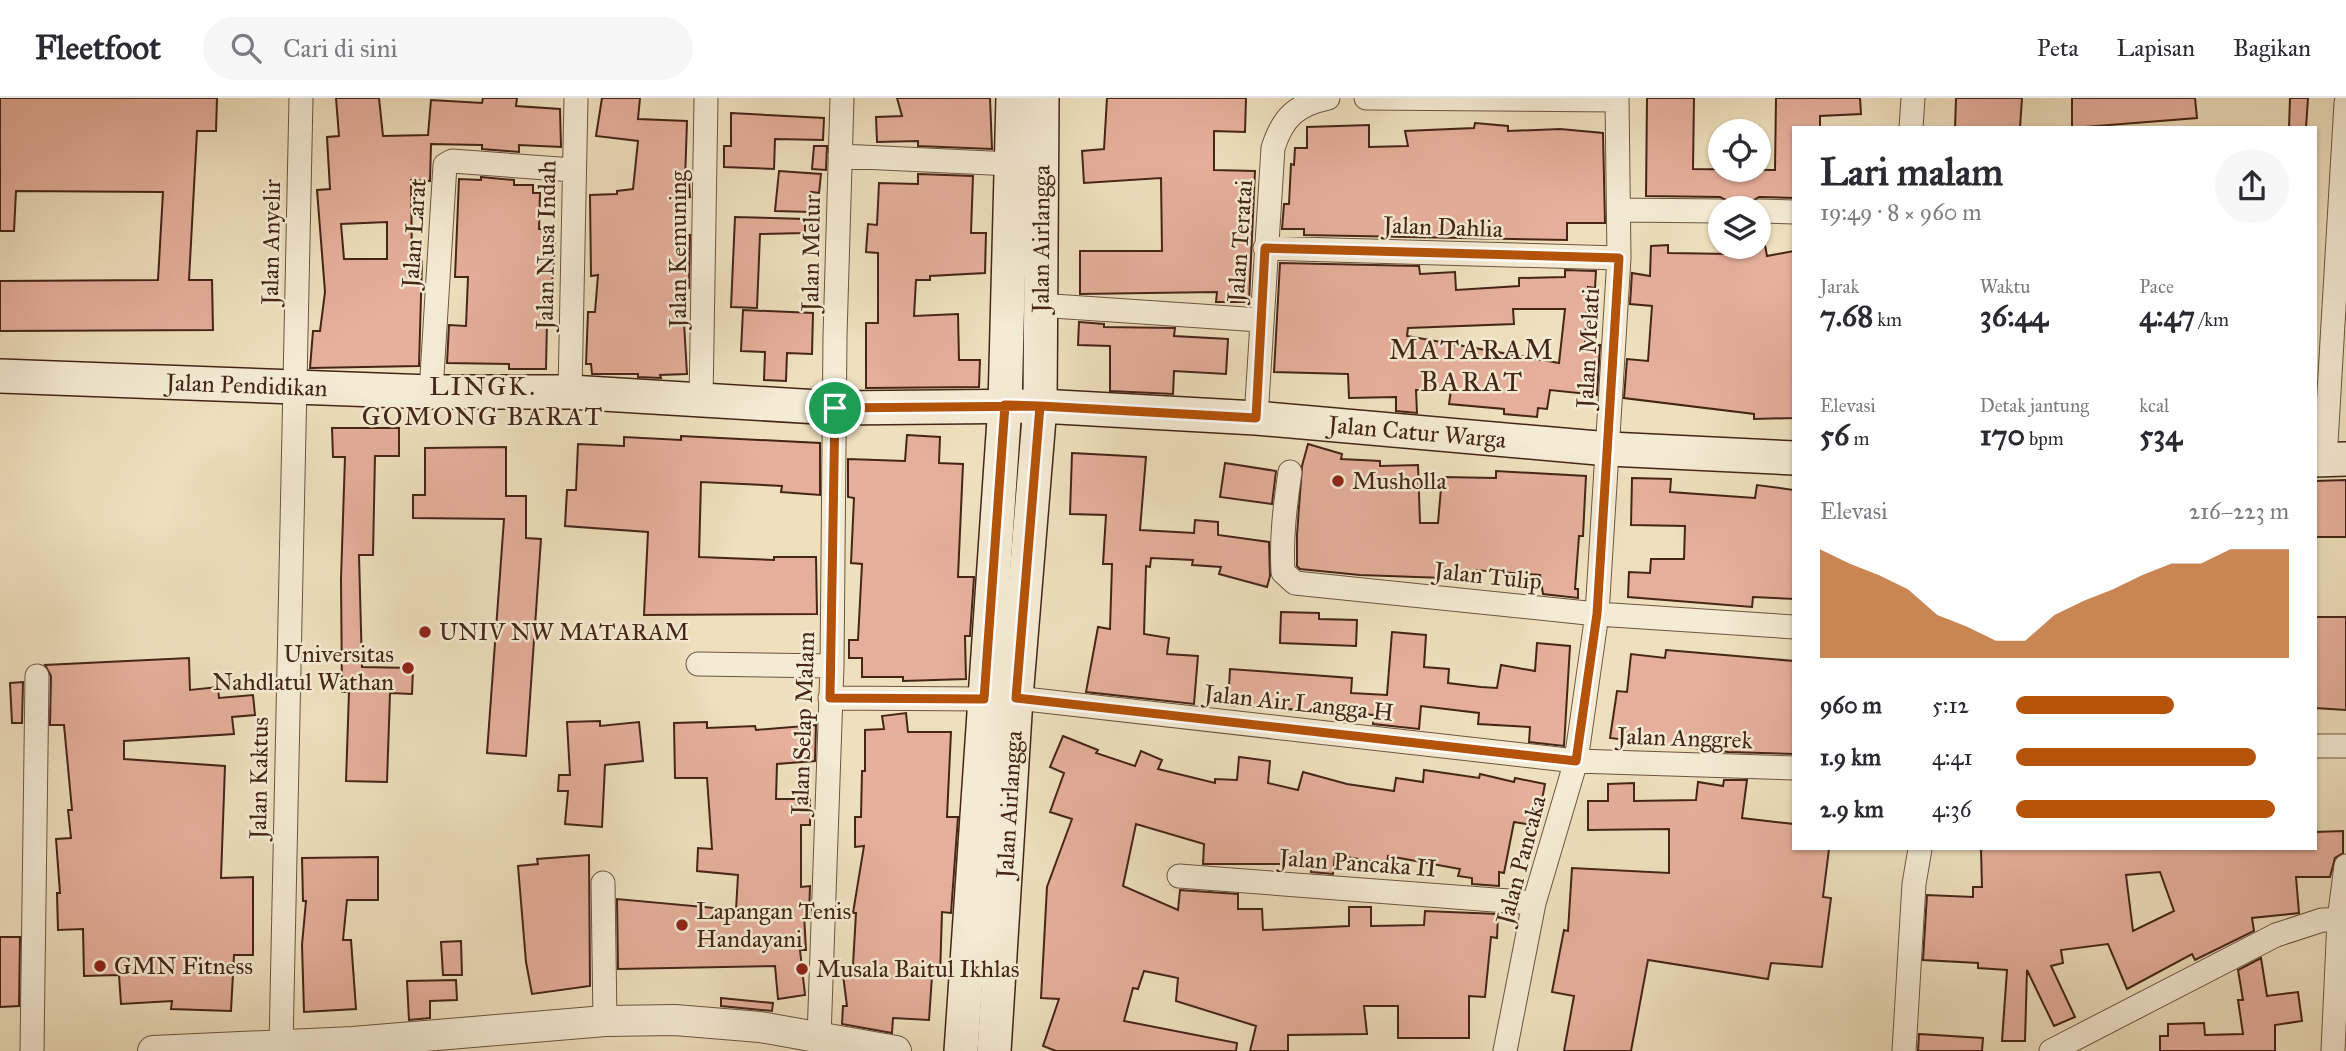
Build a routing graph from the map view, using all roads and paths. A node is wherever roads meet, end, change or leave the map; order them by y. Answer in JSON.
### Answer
{"nodes":[{"id":1,"x":301,"y":98,"type":"edge"},
{"id":2,"x":576,"y":98,"type":"edge"},
{"id":3,"x":706,"y":98,"type":"edge"},
{"id":4,"x":842,"y":98,"type":"edge"},
{"id":5,"x":1013,"y":98,"type":"edge"},
{"id":6,"x":1042,"y":98,"type":"edge"},
{"id":7,"x":1328,"y":98,"type":"edge"},
{"id":8,"x":1366,"y":98,"type":"edge"},
{"id":9,"x":1913,"y":98,"type":"edge"},
{"id":10,"x":1617,"y":99,"type":"edge"},
{"id":11,"x":2346,"y":103,"type":"edge"},
{"id":12,"x":1911,"y":126,"type":"edge"},
{"id":13,"x":840,"y":156,"type":"junction"},
{"id":14,"x":1012,"y":164,"type":"junction"},
{"id":15,"x":573,"y":170,"type":"junction"},
{"id":16,"x":1619,"y":209,"type":"junction"},
{"id":17,"x":1708,"y":211,"type":"edge"},
{"id":18,"x":1771,"y":211,"type":"edge"},
{"id":19,"x":1792,"y":212,"type":"edge"},
{"id":20,"x":1265,"y":248,"type":"junction"},
{"id":21,"x":1619,"y":258,"type":"junction"},
{"id":22,"x":1038,"y":305,"type":"junction"},
{"id":23,"x":1260,"y":320,"type":"junction"},
{"id":24,"x":0,"y":376,"type":"edge"},
{"id":25,"x":293,"y":386,"type":"junction"},
{"id":26,"x":431,"y":392,"type":"junction"},
{"id":27,"x":570,"y":392,"type":"junction"},
{"id":28,"x":701,"y":400,"type":"junction"},
{"id":29,"x":1005,"y":405,"type":"junction"},
{"id":30,"x":1040,"y":406,"type":"junction"},
{"id":31,"x":835,"y":408,"type":"junction"},
{"id":32,"x":1256,"y":418,"type":"junction"},
{"id":33,"x":1792,"y":458,"type":"edge"},
{"id":34,"x":2329,"y":460,"type":"edge"},
{"id":35,"x":1608,"y":462,"type":"junction"},
{"id":36,"x":1290,"y":472,"type":"dead end"},
{"id":37,"x":1597,"y":614,"type":"junction"},
{"id":38,"x":1792,"y":627,"type":"edge"},
{"id":39,"x":698,"y":664,"type":"dead end"},
{"id":40,"x":832,"y":666,"type":"junction"},
{"id":41,"x":37,"y":676,"type":"dead end"},
{"id":42,"x":830,"y":698,"type":"junction"},
{"id":43,"x":1000,"y":698,"type":"junction"},
{"id":44,"x":2317,"y":746,"type":"edge"},
{"id":45,"x":2346,"y":746,"type":"edge"},
{"id":46,"x":1576,"y":761,"type":"junction"},
{"id":47,"x":1792,"y":768,"type":"edge"},
{"id":48,"x":1920,"y":850,"type":"edge"},
{"id":49,"x":2346,"y":866,"type":"edge"},
{"id":50,"x":1179,"y":876,"type":"dead end"},
{"id":51,"x":603,"y":883,"type":"dead end"},
{"id":52,"x":1534,"y":903,"type":"junction"},
{"id":53,"x":2343,"y":920,"type":"edge"},
{"id":54,"x":606,"y":1021,"type":"junction"},
{"id":55,"x":819,"y":1038,"type":"junction"},
{"id":56,"x":281,"y":1046,"type":"junction"},
{"id":57,"x":354,"y":1047,"type":"edge"},
{"id":58,"x":32,"y":1051,"type":"edge"},
{"id":59,"x":153,"y":1051,"type":"edge"},
{"id":60,"x":896,"y":1051,"type":"edge"},
{"id":61,"x":961,"y":1051,"type":"edge"},
{"id":62,"x":994,"y":1051,"type":"edge"},
{"id":63,"x":1505,"y":1051,"type":"edge"},
{"id":64,"x":1904,"y":1051,"type":"edge"},
{"id":65,"x":2051,"y":1051,"type":"edge"},
{"id":66,"x":2333,"y":1051,"type":"edge"}],
"edges":[{"from":1,"to":25,"type":"street","name":"Jalan Anyelir"},
{"from":2,"to":15,"type":"street","name":"Jalan Nusa Indah"},
{"from":3,"to":28,"type":"street","name":"Jalan Kemuning"},
{"from":4,"to":13,"type":"street","name":"Jalan Melur"},
{"from":5,"to":14,"type":"main road","name":"Jalan Airlangga"},
{"from":6,"to":22,"type":"main road","name":"Jalan Airlangga"},
{"from":7,"to":20,"type":"street","name":"Jalan Teratai"},
{"from":8,"to":10,"type":"street"},
{"from":9,"to":12,"type":"street"},
{"from":10,"to":16,"type":"street","name":"Jalan Melati"},
{"from":11,"to":34,"type":"street"},
{"from":13,"to":14,"type":"street"},
{"from":13,"to":31,"type":"street","name":"Jalan Melur"},
{"from":14,"to":29,"type":"main road","name":"Jalan Airlangga"},
{"from":15,"to":26,"type":"street","name":"Jalan Larat"},
{"from":15,"to":27,"type":"street","name":"Jalan Nusa Indah"},
{"from":16,"to":17,"type":"street"},
{"from":16,"to":21,"type":"street","name":"Jalan Melati"},
{"from":18,"to":19,"type":"street"},
{"from":20,"to":21,"type":"street","name":"Jalan Dahlia"},
{"from":20,"to":23,"type":"street","name":"Jalan Teratai"},
{"from":21,"to":35,"type":"street","name":"Jalan Melati"},
{"from":22,"to":23,"type":"street"},
{"from":22,"to":30,"type":"main road","name":"Jalan Airlangga"},
{"from":23,"to":32,"type":"street","name":"Jalan Teratai"},
{"from":24,"to":25,"type":"main road","name":"Jalan Pendidikan"},
{"from":25,"to":26,"type":"main road","name":"Jalan Pendidikan"},
{"from":25,"to":56,"type":"street","name":"Jalan Kaktus"},
{"from":26,"to":27,"type":"main road","name":"Jalan Pendidikan"},
{"from":27,"to":28,"type":"main road","name":"Jalan Pendidikan"},
{"from":28,"to":31,"type":"main road","name":"Jalan Pendidikan"},
{"from":29,"to":30,"type":"main road","name":"Jalan Pendidikan"},
{"from":29,"to":31,"type":"main road","name":"Jalan Pendidikan"},
{"from":29,"to":43,"type":"main road","name":"Jalan Airlangga"},
{"from":30,"to":32,"type":"main road","name":"Jalan Catur Warga"},
{"from":30,"to":43,"type":"main road","name":"Jalan Airlangga"},
{"from":31,"to":40,"type":"street","name":"Jalan Selap Malam"},
{"from":32,"to":35,"type":"main road","name":"Jalan Catur Warga"},
{"from":33,"to":35,"type":"main road","name":"Jalan Catur Warga"},
{"from":35,"to":37,"type":"street","name":"Jalan Pancaka"},
{"from":36,"to":37,"type":"street","name":"Jalan Tulip"},
{"from":37,"to":38,"type":"street","name":"Jalan Tulip"},
{"from":37,"to":46,"type":"street","name":"Jalan Pancaka"},
{"from":39,"to":40,"type":"street"},
{"from":40,"to":42,"type":"street","name":"Jalan Selap Malam"},
{"from":41,"to":58,"type":"street"},
{"from":42,"to":43,"type":"street","name":"Jalan Air Langga H"},
{"from":42,"to":55,"type":"street","name":"Jalan Selap Malam"},
{"from":43,"to":46,"type":"street","name":"Jalan Air Langga H"},
{"from":43,"to":61,"type":"main road","name":"Jalan Airlangga"},
{"from":43,"to":62,"type":"main road","name":"Jalan Airlangga"},
{"from":44,"to":45,"type":"street"},
{"from":46,"to":47,"type":"street","name":"Jalan Anggrek"},
{"from":46,"to":52,"type":"street","name":"Jalan Pancaka"},
{"from":48,"to":64,"type":"street"},
{"from":49,"to":53,"type":"street"},
{"from":50,"to":52,"type":"street","name":"Jalan Pancaka II"},
{"from":51,"to":54,"type":"street"},
{"from":52,"to":63,"type":"street","name":"Jalan Pancaka"},
{"from":53,"to":65,"type":"street"},
{"from":53,"to":66,"type":"street"},
{"from":54,"to":55,"type":"street"},
{"from":54,"to":57,"type":"street"},
{"from":55,"to":60,"type":"street"},
{"from":56,"to":57,"type":"street"},
{"from":56,"to":59,"type":"street"}]}
